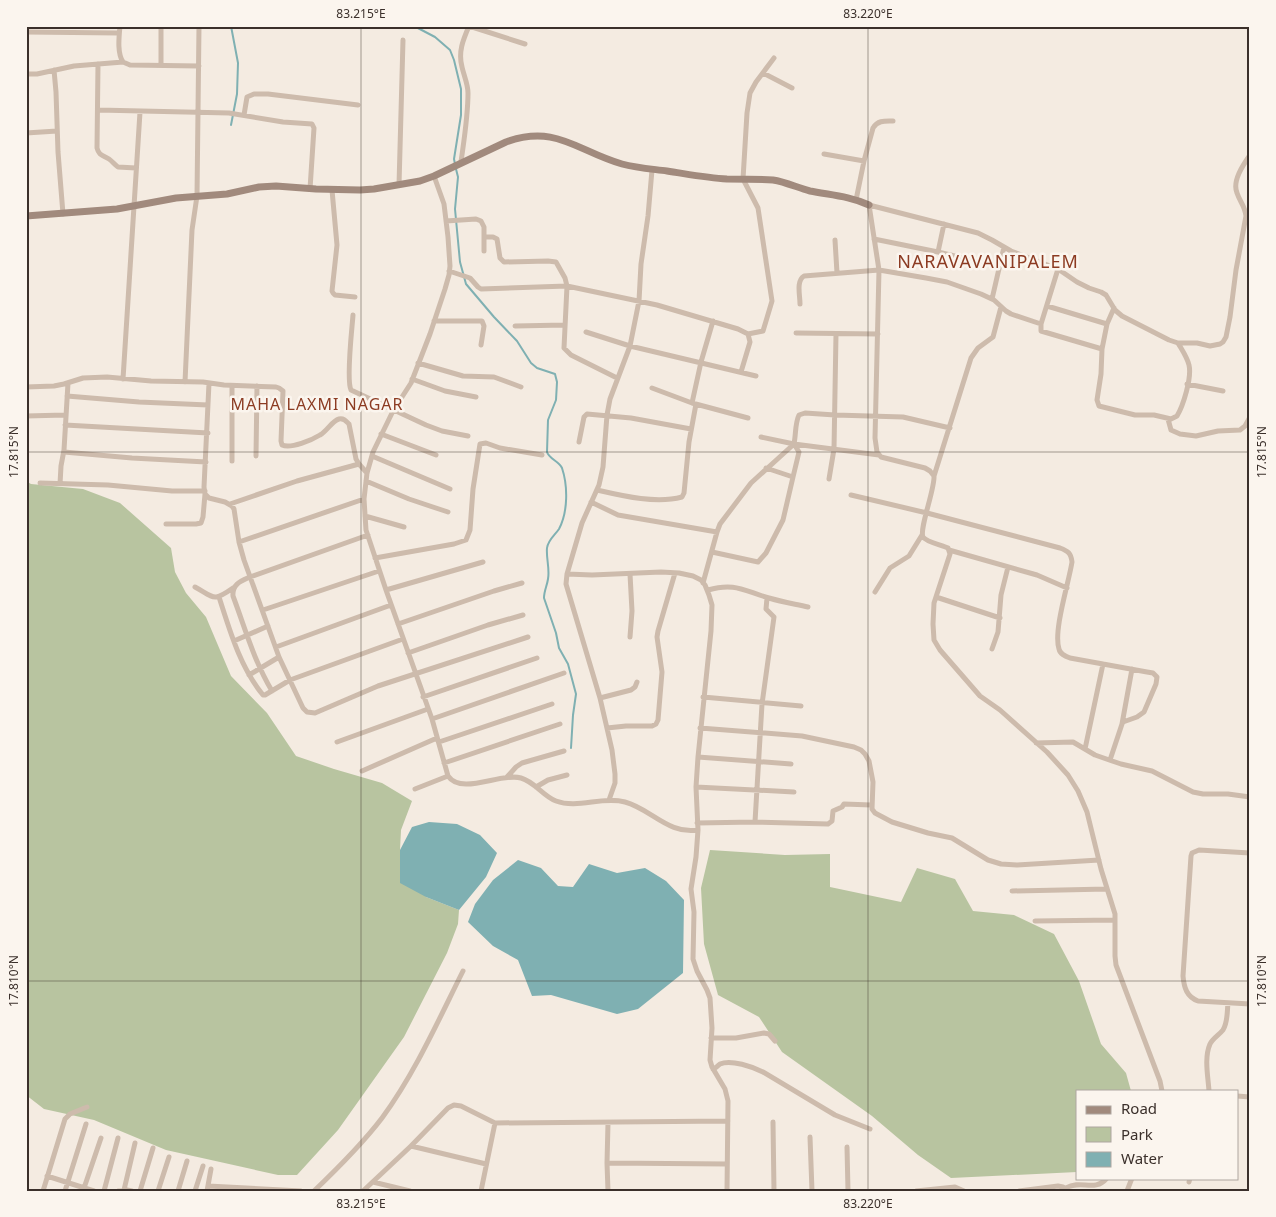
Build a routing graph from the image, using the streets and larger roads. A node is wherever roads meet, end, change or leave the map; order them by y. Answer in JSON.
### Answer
{"nodes":[{"id":1,"x":120,"y":26,"type":"edge"},
{"id":2,"x":161,"y":26,"type":"edge"},
{"id":3,"x":199,"y":26,"type":"edge"},
{"id":4,"x":26,"y":32,"type":"edge"},
{"id":5,"x":119,"y":33,"type":"junction"},
{"id":6,"x":403,"y":40,"type":"dead end"},
{"id":7,"x":524,"y":44,"type":"dead end"},
{"id":8,"x":774,"y":58,"type":"dead end"},
{"id":9,"x":124,"y":62,"type":"junction"},
{"id":10,"x":98,"y":64,"type":"junction"},
{"id":11,"x":161,"y":66,"type":"junction"},
{"id":12,"x":200,"y":66,"type":"junction"},
{"id":13,"x":54,"y":70,"type":"junction"},
{"id":14,"x":762,"y":73,"type":"junction"},
{"id":15,"x":26,"y":74,"type":"edge"},
{"id":16,"x":792,"y":88,"type":"dead end"},
{"id":17,"x":358,"y":105,"type":"dead end"},
{"id":18,"x":98,"y":110,"type":"junction"},
{"id":19,"x":140,"y":112,"type":"junction"},
{"id":20,"x":199,"y":112,"type":"junction"},
{"id":21,"x":241,"y":114,"type":"junction"},
{"id":22,"x":893,"y":121,"type":"dead end"},
{"id":23,"x":57,"y":131,"type":"junction"},
{"id":24,"x":26,"y":133,"type":"edge"},
{"id":25,"x":824,"y":154,"type":"dead end"},
{"id":26,"x":1250,"y":155,"type":"edge"},
{"id":27,"x":864,"y":161,"type":"junction"},
{"id":28,"x":457,"y":164,"type":"junction"},
{"id":29,"x":136,"y":168,"type":"junction"},
{"id":30,"x":652,"y":170,"type":"junction"},
{"id":31,"x":434,"y":176,"type":"junction"},
{"id":32,"x":743,"y":179,"type":"junction"},
{"id":33,"x":399,"y":185,"type":"junction"},
{"id":34,"x":310,"y":189,"type":"junction"},
{"id":35,"x":332,"y":190,"type":"junction"},
{"id":36,"x":197,"y":196,"type":"junction"},
{"id":37,"x":856,"y":200,"type":"junction"},
{"id":38,"x":869,"y":205,"type":"junction"},
{"id":39,"x":134,"y":206,"type":"junction"},
{"id":40,"x":63,"y":214,"type":"junction"},
{"id":41,"x":26,"y":216,"type":"edge"},
{"id":42,"x":446,"y":221,"type":"junction"},
{"id":43,"x":944,"y":224,"type":"junction"},
{"id":44,"x":484,"y":236,"type":"junction"},
{"id":45,"x":874,"y":239,"type":"junction"},
{"id":46,"x":835,"y":240,"type":"dead end"},
{"id":47,"x":1004,"y":248,"type":"junction"},
{"id":48,"x":484,"y":251,"type":"dead end"},
{"id":49,"x":938,"y":252,"type":"junction"},
{"id":50,"x":984,"y":263,"type":"dead end"},
{"id":51,"x":1058,"y":269,"type":"junction"},
{"id":52,"x":879,"y":270,"type":"junction"},
{"id":53,"x":449,"y":271,"type":"junction"},
{"id":54,"x":837,"y":273,"type":"junction"},
{"id":55,"x":567,"y":286,"type":"junction"},
{"id":56,"x":355,"y":297,"type":"dead end"},
{"id":57,"x":992,"y":299,"type":"junction"},
{"id":58,"x":639,"y":301,"type":"junction"},
{"id":59,"x":800,"y":304,"type":"dead end"},
{"id":60,"x":1046,"y":306,"type":"junction"},
{"id":61,"x":1001,"y":307,"type":"junction"},
{"id":62,"x":1114,"y":308,"type":"junction"},
{"id":63,"x":353,"y":315,"type":"dead end"},
{"id":64,"x":434,"y":321,"type":"junction"},
{"id":65,"x":713,"y":321,"type":"junction"},
{"id":66,"x":1041,"y":324,"type":"junction"},
{"id":67,"x":1107,"y":324,"type":"junction"},
{"id":68,"x":565,"y":325,"type":"junction"},
{"id":69,"x":515,"y":326,"type":"dead end"},
{"id":70,"x":586,"y":332,"type":"dead end"},
{"id":71,"x":796,"y":333,"type":"dead end"},
{"id":72,"x":748,"y":334,"type":"junction"},
{"id":73,"x":836,"y":334,"type":"junction"},
{"id":74,"x":878,"y":334,"type":"junction"},
{"id":75,"x":1178,"y":343,"type":"junction"},
{"id":76,"x":481,"y":345,"type":"dead end"},
{"id":77,"x":630,"y":346,"type":"junction"},
{"id":78,"x":1102,"y":350,"type":"junction"},
{"id":79,"x":701,"y":362,"type":"junction"},
{"id":80,"x":418,"y":363,"type":"junction"},
{"id":81,"x":742,"y":372,"type":"junction"},
{"id":82,"x":756,"y":376,"type":"dead end"},
{"id":83,"x":617,"y":378,"type":"junction"},
{"id":84,"x":124,"y":379,"type":"junction"},
{"id":85,"x":412,"y":379,"type":"junction"},
{"id":86,"x":185,"y":382,"type":"junction"},
{"id":87,"x":68,"y":383,"type":"junction"},
{"id":88,"x":209,"y":383,"type":"junction"},
{"id":89,"x":1187,"y":384,"type":"junction"},
{"id":90,"x":232,"y":386,"type":"junction"},
{"id":91,"x":257,"y":386,"type":"junction"},
{"id":92,"x":26,"y":387,"type":"edge"},
{"id":93,"x":521,"y":387,"type":"dead end"},
{"id":94,"x":652,"y":388,"type":"dead end"},
{"id":95,"x":1223,"y":391,"type":"dead end"},
{"id":96,"x":67,"y":396,"type":"junction"},
{"id":97,"x":476,"y":398,"type":"dead end"},
{"id":98,"x":694,"y":404,"type":"junction"},
{"id":99,"x":208,"y":405,"type":"junction"},
{"id":100,"x":393,"y":411,"type":"junction"},
{"id":101,"x":66,"y":414,"type":"junction"},
{"id":102,"x":607,"y":415,"type":"junction"},
{"id":103,"x":835,"y":415,"type":"junction"},
{"id":104,"x":26,"y":416,"type":"edge"},
{"id":105,"x":876,"y":416,"type":"junction"},
{"id":106,"x":748,"y":418,"type":"dead end"},
{"id":107,"x":1168,"y":418,"type":"junction"},
{"id":108,"x":1249,"y":421,"type":"edge"},
{"id":109,"x":66,"y":425,"type":"junction"},
{"id":110,"x":950,"y":428,"type":"junction"},
{"id":111,"x":691,"y":429,"type":"junction"},
{"id":112,"x":208,"y":433,"type":"junction"},
{"id":113,"x":381,"y":434,"type":"junction"},
{"id":114,"x":468,"y":436,"type":"dead end"},
{"id":115,"x":761,"y":437,"type":"dead end"},
{"id":116,"x":579,"y":442,"type":"dead end"},
{"id":117,"x":794,"y":444,"type":"junction"},
{"id":118,"x":834,"y":450,"type":"junction"},
{"id":119,"x":64,"y":452,"type":"junction"},
{"id":120,"x":878,"y":455,"type":"junction"},
{"id":121,"x":256,"y":456,"type":"dead end"},
{"id":122,"x":372,"y":456,"type":"junction"},
{"id":123,"x":436,"y":456,"type":"dead end"},
{"id":124,"x":542,"y":456,"type":"dead end"},
{"id":125,"x":232,"y":461,"type":"dead end"},
{"id":126,"x":206,"y":462,"type":"junction"},
{"id":127,"x":358,"y":464,"type":"junction"},
{"id":128,"x":766,"y":468,"type":"junction"},
{"id":129,"x":366,"y":473,"type":"junction"},
{"id":130,"x":934,"y":476,"type":"junction"},
{"id":131,"x":793,"y":477,"type":"junction"},
{"id":132,"x":829,"y":479,"type":"dead end"},
{"id":133,"x":366,"y":481,"type":"junction"},
{"id":134,"x":40,"y":483,"type":"dead end"},
{"id":135,"x":60,"y":484,"type":"junction"},
{"id":136,"x":450,"y":489,"type":"dead end"},
{"id":137,"x":597,"y":490,"type":"junction"},
{"id":138,"x":205,"y":492,"type":"junction"},
{"id":139,"x":851,"y":496,"type":"dead end"},
{"id":140,"x":364,"y":499,"type":"junction"},
{"id":141,"x":591,"y":502,"type":"junction"},
{"id":142,"x":230,"y":504,"type":"junction"},
{"id":143,"x":448,"y":512,"type":"dead end"},
{"id":144,"x":927,"y":513,"type":"junction"},
{"id":145,"x":365,"y":516,"type":"junction"},
{"id":146,"x":166,"y":524,"type":"dead end"},
{"id":147,"x":404,"y":527,"type":"dead end"},
{"id":148,"x":716,"y":532,"type":"junction"},
{"id":149,"x":922,"y":534,"type":"junction"},
{"id":150,"x":368,"y":535,"type":"junction"},
{"id":151,"x":239,"y":542,"type":"junction"},
{"id":152,"x":949,"y":550,"type":"junction"},
{"id":153,"x":712,"y":552,"type":"junction"},
{"id":154,"x":375,"y":558,"type":"junction"},
{"id":155,"x":483,"y":562,"type":"dead end"},
{"id":156,"x":1008,"y":567,"type":"junction"},
{"id":157,"x":379,"y":571,"type":"junction"},
{"id":158,"x":675,"y":573,"type":"junction"},
{"id":159,"x":567,"y":574,"type":"junction"},
{"id":160,"x":630,"y":574,"type":"junction"},
{"id":161,"x":250,"y":576,"type":"junction"},
{"id":162,"x":522,"y":583,"type":"dead end"},
{"id":163,"x":703,"y":583,"type":"junction"},
{"id":164,"x":195,"y":587,"type":"dead end"},
{"id":165,"x":233,"y":588,"type":"junction"},
{"id":166,"x":1067,"y":588,"type":"junction"},
{"id":167,"x":386,"y":590,"type":"junction"},
{"id":168,"x":708,"y":590,"type":"junction"},
{"id":169,"x":875,"y":592,"type":"dead end"},
{"id":170,"x":219,"y":597,"type":"junction"},
{"id":171,"x":936,"y":597,"type":"junction"},
{"id":172,"x":767,"y":598,"type":"junction"},
{"id":173,"x":391,"y":605,"type":"junction"},
{"id":174,"x":808,"y":607,"type":"dead end"},
{"id":175,"x":263,"y":610,"type":"junction"},
{"id":176,"x":523,"y":615,"type":"dead end"},
{"id":177,"x":1000,"y":618,"type":"junction"},
{"id":178,"x":398,"y":624,"type":"junction"},
{"id":179,"x":268,"y":626,"type":"junction"},
{"id":180,"x":247,"y":634,"type":"junction"},
{"id":181,"x":630,"y":637,"type":"dead end"},
{"id":182,"x":528,"y":638,"type":"dead end"},
{"id":183,"x":403,"y":639,"type":"junction"},
{"id":184,"x":234,"y":641,"type":"junction"},
{"id":185,"x":276,"y":647,"type":"junction"},
{"id":186,"x":992,"y":649,"type":"dead end"},
{"id":187,"x":408,"y":653,"type":"junction"},
{"id":188,"x":280,"y":657,"type":"junction"},
{"id":189,"x":537,"y":658,"type":"dead end"},
{"id":190,"x":1103,"y":664,"type":"junction"},
{"id":191,"x":260,"y":668,"type":"junction"},
{"id":192,"x":1132,"y":669,"type":"junction"},
{"id":193,"x":415,"y":674,"type":"junction"},
{"id":194,"x":564,"y":674,"type":"dead end"},
{"id":195,"x":249,"y":675,"type":"junction"},
{"id":196,"x":290,"y":680,"type":"junction"},
{"id":197,"x":637,"y":682,"type":"dead end"},
{"id":198,"x":272,"y":691,"type":"junction"},
{"id":199,"x":423,"y":697,"type":"junction"},
{"id":200,"x":600,"y":698,"type":"junction"},
{"id":201,"x":703,"y":698,"type":"junction"},
{"id":202,"x":552,"y":704,"type":"dead end"},
{"id":203,"x":762,"y":704,"type":"junction"},
{"id":204,"x":801,"y":706,"type":"dead end"},
{"id":205,"x":428,"y":709,"type":"junction"},
{"id":206,"x":432,"y":719,"type":"junction"},
{"id":207,"x":560,"y":724,"type":"dead end"},
{"id":208,"x":1122,"y":724,"type":"junction"},
{"id":209,"x":607,"y":728,"type":"junction"},
{"id":210,"x":700,"y":728,"type":"junction"},
{"id":211,"x":760,"y":733,"type":"junction"},
{"id":212,"x":438,"y":740,"type":"junction"},
{"id":213,"x":337,"y":742,"type":"dead end"},
{"id":214,"x":1036,"y":743,"type":"junction"},
{"id":215,"x":1085,"y":749,"type":"junction"},
{"id":216,"x":564,"y":751,"type":"dead end"},
{"id":217,"x":698,"y":758,"type":"junction"},
{"id":218,"x":1110,"y":760,"type":"junction"},
{"id":219,"x":758,"y":761,"type":"junction"},
{"id":220,"x":444,"y":763,"type":"junction"},
{"id":221,"x":791,"y":764,"type":"dead end"},
{"id":222,"x":362,"y":771,"type":"dead end"},
{"id":223,"x":567,"y":775,"type":"dead end"},
{"id":224,"x":448,"y":776,"type":"junction"},
{"id":225,"x":507,"y":777,"type":"junction"},
{"id":226,"x":536,"y":787,"type":"junction"},
{"id":227,"x":696,"y":787,"type":"junction"},
{"id":228,"x":415,"y":790,"type":"dead end"},
{"id":229,"x":757,"y":790,"type":"junction"},
{"id":230,"x":794,"y":792,"type":"dead end"},
{"id":231,"x":1250,"y":797,"type":"edge"},
{"id":232,"x":610,"y":800,"type":"junction"},
{"id":233,"x":871,"y":805,"type":"junction"},
{"id":234,"x":755,"y":822,"type":"junction"},
{"id":235,"x":698,"y":823,"type":"junction"},
{"id":236,"x":698,"y":830,"type":"junction"},
{"id":237,"x":1250,"y":853,"type":"edge"},
{"id":238,"x":1099,"y":860,"type":"junction"},
{"id":239,"x":1107,"y":889,"type":"junction"},
{"id":240,"x":1012,"y":891,"type":"dead end"},
{"id":241,"x":1035,"y":920,"type":"dead end"},
{"id":242,"x":1115,"y":920,"type":"junction"},
{"id":243,"x":463,"y":971,"type":"dead end"},
{"id":244,"x":1228,"y":1003,"type":"junction"},
{"id":245,"x":1250,"y":1004,"type":"edge"},
{"id":246,"x":712,"y":1038,"type":"junction"},
{"id":247,"x":775,"y":1041,"type":"dead end"},
{"id":248,"x":713,"y":1069,"type":"junction"},
{"id":249,"x":1162,"y":1090,"type":"edge"},
{"id":250,"x":1209,"y":1090,"type":"edge"},
{"id":251,"x":87,"y":1107,"type":"dead end"},
{"id":252,"x":728,"y":1121,"type":"junction"},
{"id":253,"x":773,"y":1122,"type":"dead end"},
{"id":254,"x":496,"y":1123,"type":"junction"},
{"id":255,"x":608,"y":1123,"type":"junction"},
{"id":256,"x":86,"y":1124,"type":"dead end"},
{"id":257,"x":870,"y":1129,"type":"dead end"},
{"id":258,"x":101,"y":1138,"type":"dead end"},
{"id":259,"x":118,"y":1138,"type":"dead end"},
{"id":260,"x":810,"y":1138,"type":"dead end"},
{"id":261,"x":135,"y":1143,"type":"dead end"},
{"id":262,"x":411,"y":1146,"type":"junction"},
{"id":263,"x":847,"y":1147,"type":"dead end"},
{"id":264,"x":153,"y":1148,"type":"dead end"},
{"id":265,"x":170,"y":1157,"type":"dead end"},
{"id":266,"x":187,"y":1161,"type":"dead end"},
{"id":267,"x":607,"y":1163,"type":"junction"},
{"id":268,"x":486,"y":1164,"type":"junction"},
{"id":269,"x":727,"y":1164,"type":"junction"},
{"id":270,"x":203,"y":1166,"type":"dead end"},
{"id":271,"x":210,"y":1169,"type":"dead end"},
{"id":272,"x":46,"y":1176,"type":"junction"},
{"id":273,"x":1106,"y":1180,"type":"edge"},
{"id":274,"x":67,"y":1182,"type":"junction"},
{"id":275,"x":373,"y":1182,"type":"junction"},
{"id":276,"x":207,"y":1188,"type":"edge"},
{"id":277,"x":84,"y":1189,"type":"edge"},
{"id":278,"x":1067,"y":1189,"type":"edge"},
{"id":279,"x":121,"y":1190,"type":"edge"},
{"id":280,"x":924,"y":1190,"type":"edge"},
{"id":281,"x":962,"y":1190,"type":"edge"},
{"id":282,"x":1033,"y":1190,"type":"edge"},
{"id":283,"x":43,"y":1191,"type":"edge"},
{"id":284,"x":65,"y":1191,"type":"edge"},
{"id":285,"x":94,"y":1191,"type":"edge"},
{"id":286,"x":104,"y":1191,"type":"edge"},
{"id":287,"x":132,"y":1191,"type":"edge"},
{"id":288,"x":140,"y":1191,"type":"edge"},
{"id":289,"x":158,"y":1191,"type":"edge"},
{"id":290,"x":178,"y":1191,"type":"edge"},
{"id":291,"x":195,"y":1191,"type":"edge"},
{"id":292,"x":301,"y":1191,"type":"edge"},
{"id":293,"x":314,"y":1191,"type":"edge"},
{"id":294,"x":363,"y":1191,"type":"edge"},
{"id":295,"x":410,"y":1191,"type":"edge"},
{"id":296,"x":481,"y":1191,"type":"edge"},
{"id":297,"x":608,"y":1191,"type":"edge"},
{"id":298,"x":728,"y":1191,"type":"edge"},
{"id":299,"x":774,"y":1191,"type":"edge"},
{"id":300,"x":812,"y":1191,"type":"edge"},
{"id":301,"x":848,"y":1191,"type":"edge"},
{"id":302,"x":916,"y":1191,"type":"edge"},
{"id":303,"x":1019,"y":1191,"type":"edge"}],
"edges":[{"from":1,"to":5,"type":"street"},
{"from":2,"to":11,"type":"street"},
{"from":3,"to":12,"type":"street"},
{"from":4,"to":5,"type":"street"},
{"from":5,"to":9,"type":"street"},
{"from":6,"to":33,"type":"street"},
{"from":7,"to":28,"type":"street"},
{"from":8,"to":14,"type":"street"},
{"from":9,"to":10,"type":"street"},
{"from":9,"to":11,"type":"street"},
{"from":10,"to":13,"type":"street"},
{"from":10,"to":18,"type":"street"},
{"from":11,"to":12,"type":"street"},
{"from":12,"to":20,"type":"street"},
{"from":13,"to":15,"type":"street"},
{"from":13,"to":23,"type":"street"},
{"from":14,"to":16,"type":"street"},
{"from":14,"to":32,"type":"street"},
{"from":17,"to":21,"type":"street"},
{"from":18,"to":19,"type":"street"},
{"from":18,"to":29,"type":"street"},
{"from":19,"to":20,"type":"street"},
{"from":19,"to":29,"type":"street"},
{"from":20,"to":21,"type":"street"},
{"from":20,"to":36,"type":"street"},
{"from":21,"to":34,"type":"street"},
{"from":22,"to":27,"type":"street"},
{"from":23,"to":24,"type":"street"},
{"from":23,"to":40,"type":"street"},
{"from":25,"to":27,"type":"street"},
{"from":26,"to":75,"type":"street"},
{"from":27,"to":37,"type":"street"},
{"from":28,"to":30,"type":"street"},
{"from":28,"to":31,"type":"street"},
{"from":29,"to":39,"type":"street"},
{"from":30,"to":32,"type":"street"},
{"from":30,"to":58,"type":"street"},
{"from":31,"to":33,"type":"street"},
{"from":31,"to":42,"type":"street"},
{"from":32,"to":37,"type":"street"},
{"from":32,"to":72,"type":"street"},
{"from":33,"to":35,"type":"street"},
{"from":34,"to":35,"type":"street"},
{"from":34,"to":36,"type":"street"},
{"from":35,"to":56,"type":"street"},
{"from":36,"to":39,"type":"street"},
{"from":36,"to":86,"type":"street"},
{"from":37,"to":38,"type":"street"},
{"from":38,"to":43,"type":"street"},
{"from":38,"to":45,"type":"street"},
{"from":39,"to":40,"type":"street"},
{"from":39,"to":84,"type":"street"},
{"from":40,"to":41,"type":"street"},
{"from":42,"to":44,"type":"street"},
{"from":42,"to":53,"type":"street"},
{"from":43,"to":47,"type":"street"},
{"from":43,"to":49,"type":"street"},
{"from":44,"to":48,"type":"street"},
{"from":44,"to":55,"type":"street"},
{"from":45,"to":49,"type":"street"},
{"from":45,"to":52,"type":"street"},
{"from":46,"to":54,"type":"street"},
{"from":47,"to":51,"type":"street"},
{"from":47,"to":57,"type":"street"},
{"from":49,"to":50,"type":"street"},
{"from":51,"to":60,"type":"street"},
{"from":51,"to":62,"type":"street"},
{"from":52,"to":54,"type":"street"},
{"from":52,"to":57,"type":"street"},
{"from":52,"to":74,"type":"street"},
{"from":53,"to":55,"type":"street"},
{"from":53,"to":64,"type":"street"},
{"from":54,"to":59,"type":"street"},
{"from":55,"to":58,"type":"street"},
{"from":55,"to":68,"type":"street"},
{"from":57,"to":61,"type":"street"},
{"from":58,"to":65,"type":"street"},
{"from":58,"to":77,"type":"street"},
{"from":60,"to":66,"type":"street"},
{"from":60,"to":67,"type":"street"},
{"from":61,"to":66,"type":"street"},
{"from":61,"to":110,"type":"street"},
{"from":62,"to":67,"type":"street"},
{"from":62,"to":75,"type":"street"},
{"from":63,"to":100,"type":"street"},
{"from":64,"to":76,"type":"street"},
{"from":64,"to":80,"type":"street"},
{"from":65,"to":72,"type":"street"},
{"from":65,"to":79,"type":"street"},
{"from":66,"to":78,"type":"street"},
{"from":67,"to":78,"type":"street"},
{"from":68,"to":69,"type":"street"},
{"from":68,"to":83,"type":"street"},
{"from":70,"to":77,"type":"street"},
{"from":71,"to":73,"type":"street"},
{"from":72,"to":81,"type":"street"},
{"from":73,"to":74,"type":"street"},
{"from":73,"to":103,"type":"street"},
{"from":74,"to":105,"type":"street"},
{"from":75,"to":89,"type":"street"},
{"from":77,"to":79,"type":"street"},
{"from":77,"to":83,"type":"street"},
{"from":78,"to":107,"type":"street"},
{"from":79,"to":81,"type":"street"},
{"from":79,"to":98,"type":"street"},
{"from":80,"to":85,"type":"street"},
{"from":80,"to":93,"type":"street"},
{"from":81,"to":82,"type":"street"},
{"from":83,"to":102,"type":"street"},
{"from":84,"to":86,"type":"street"},
{"from":84,"to":87,"type":"street"},
{"from":85,"to":97,"type":"street"},
{"from":85,"to":100,"type":"street"},
{"from":86,"to":88,"type":"street"},
{"from":87,"to":92,"type":"street"},
{"from":87,"to":96,"type":"street"},
{"from":88,"to":90,"type":"street"},
{"from":88,"to":99,"type":"street"},
{"from":89,"to":95,"type":"street"},
{"from":89,"to":107,"type":"street"},
{"from":90,"to":91,"type":"street"},
{"from":90,"to":125,"type":"street"},
{"from":91,"to":121,"type":"street"},
{"from":91,"to":127,"type":"street"},
{"from":94,"to":98,"type":"street"},
{"from":96,"to":99,"type":"street"},
{"from":96,"to":101,"type":"street"},
{"from":98,"to":106,"type":"street"},
{"from":98,"to":111,"type":"street"},
{"from":99,"to":112,"type":"street"},
{"from":100,"to":113,"type":"street"},
{"from":100,"to":114,"type":"street"},
{"from":101,"to":104,"type":"street"},
{"from":101,"to":109,"type":"street"},
{"from":102,"to":111,"type":"street"},
{"from":102,"to":116,"type":"street"},
{"from":102,"to":137,"type":"street"},
{"from":103,"to":105,"type":"street"},
{"from":103,"to":117,"type":"street"},
{"from":103,"to":118,"type":"street"},
{"from":105,"to":110,"type":"street"},
{"from":105,"to":120,"type":"street"},
{"from":107,"to":108,"type":"street"},
{"from":109,"to":112,"type":"street"},
{"from":109,"to":119,"type":"street"},
{"from":110,"to":130,"type":"street"},
{"from":111,"to":137,"type":"street"},
{"from":112,"to":126,"type":"street"},
{"from":113,"to":122,"type":"street"},
{"from":113,"to":123,"type":"street"},
{"from":115,"to":117,"type":"street"},
{"from":117,"to":118,"type":"street"},
{"from":117,"to":128,"type":"street"},
{"from":117,"to":131,"type":"street"},
{"from":118,"to":120,"type":"street"},
{"from":118,"to":132,"type":"street"},
{"from":119,"to":126,"type":"street"},
{"from":119,"to":135,"type":"street"},
{"from":120,"to":130,"type":"street"},
{"from":122,"to":129,"type":"street"},
{"from":122,"to":136,"type":"street"},
{"from":124,"to":154,"type":"street"},
{"from":126,"to":138,"type":"street"},
{"from":127,"to":129,"type":"street"},
{"from":127,"to":142,"type":"street"},
{"from":128,"to":131,"type":"street"},
{"from":128,"to":148,"type":"street"},
{"from":129,"to":133,"type":"street"},
{"from":130,"to":144,"type":"street"},
{"from":131,"to":153,"type":"street"},
{"from":133,"to":140,"type":"street"},
{"from":133,"to":143,"type":"street"},
{"from":134,"to":135,"type":"street"},
{"from":135,"to":138,"type":"street"},
{"from":137,"to":141,"type":"street"},
{"from":138,"to":142,"type":"street"},
{"from":138,"to":146,"type":"street"},
{"from":139,"to":144,"type":"street"},
{"from":140,"to":145,"type":"street"},
{"from":140,"to":151,"type":"street"},
{"from":141,"to":148,"type":"street"},
{"from":141,"to":159,"type":"street"},
{"from":142,"to":151,"type":"street"},
{"from":144,"to":149,"type":"street"},
{"from":144,"to":166,"type":"street"},
{"from":145,"to":147,"type":"street"},
{"from":145,"to":150,"type":"street"},
{"from":148,"to":153,"type":"street"},
{"from":149,"to":152,"type":"street"},
{"from":149,"to":169,"type":"street"},
{"from":150,"to":154,"type":"street"},
{"from":150,"to":161,"type":"street"},
{"from":151,"to":161,"type":"street"},
{"from":152,"to":156,"type":"street"},
{"from":152,"to":171,"type":"street"},
{"from":153,"to":163,"type":"street"},
{"from":154,"to":157,"type":"street"},
{"from":155,"to":167,"type":"street"},
{"from":156,"to":166,"type":"street"},
{"from":156,"to":177,"type":"street"},
{"from":157,"to":167,"type":"street"},
{"from":157,"to":175,"type":"street"},
{"from":158,"to":160,"type":"street"},
{"from":158,"to":163,"type":"street"},
{"from":158,"to":209,"type":"street"},
{"from":159,"to":160,"type":"street"},
{"from":159,"to":200,"type":"street"},
{"from":160,"to":181,"type":"street"},
{"from":161,"to":165,"type":"street"},
{"from":161,"to":175,"type":"street"},
{"from":162,"to":178,"type":"street"},
{"from":163,"to":168,"type":"street"},
{"from":164,"to":170,"type":"street"},
{"from":165,"to":170,"type":"street"},
{"from":165,"to":180,"type":"street"},
{"from":166,"to":190,"type":"street"},
{"from":167,"to":173,"type":"street"},
{"from":168,"to":172,"type":"street"},
{"from":168,"to":201,"type":"street"},
{"from":170,"to":184,"type":"street"},
{"from":171,"to":177,"type":"street"},
{"from":171,"to":214,"type":"street"},
{"from":172,"to":174,"type":"street"},
{"from":172,"to":203,"type":"street"},
{"from":173,"to":178,"type":"street"},
{"from":173,"to":185,"type":"street"},
{"from":175,"to":179,"type":"street"},
{"from":176,"to":187,"type":"street"},
{"from":177,"to":186,"type":"street"},
{"from":178,"to":183,"type":"street"},
{"from":179,"to":180,"type":"street"},
{"from":179,"to":185,"type":"street"},
{"from":180,"to":184,"type":"street"},
{"from":180,"to":191,"type":"street"},
{"from":182,"to":193,"type":"street"},
{"from":183,"to":187,"type":"street"},
{"from":183,"to":196,"type":"street"},
{"from":184,"to":195,"type":"street"},
{"from":185,"to":188,"type":"street"},
{"from":187,"to":193,"type":"street"},
{"from":188,"to":191,"type":"street"},
{"from":188,"to":196,"type":"street"},
{"from":189,"to":199,"type":"street"},
{"from":190,"to":192,"type":"street"},
{"from":190,"to":215,"type":"street"},
{"from":191,"to":195,"type":"street"},
{"from":191,"to":198,"type":"street"},
{"from":192,"to":208,"type":"street"},
{"from":192,"to":208,"type":"street"},
{"from":193,"to":196,"type":"street"},
{"from":193,"to":199,"type":"street"},
{"from":194,"to":206,"type":"street"},
{"from":195,"to":198,"type":"street"},
{"from":196,"to":198,"type":"street"},
{"from":197,"to":200,"type":"street"},
{"from":199,"to":205,"type":"street"},
{"from":200,"to":209,"type":"street"},
{"from":201,"to":203,"type":"street"},
{"from":201,"to":210,"type":"street"},
{"from":202,"to":212,"type":"street"},
{"from":203,"to":204,"type":"street"},
{"from":203,"to":211,"type":"street"},
{"from":205,"to":206,"type":"street"},
{"from":205,"to":213,"type":"street"},
{"from":206,"to":212,"type":"street"},
{"from":207,"to":220,"type":"street"},
{"from":208,"to":218,"type":"street"},
{"from":209,"to":232,"type":"street"},
{"from":210,"to":211,"type":"street"},
{"from":210,"to":217,"type":"street"},
{"from":211,"to":219,"type":"street"},
{"from":211,"to":233,"type":"street"},
{"from":212,"to":220,"type":"street"},
{"from":212,"to":222,"type":"street"},
{"from":214,"to":215,"type":"street"},
{"from":214,"to":238,"type":"street"},
{"from":215,"to":218,"type":"street"},
{"from":216,"to":225,"type":"street"},
{"from":217,"to":219,"type":"street"},
{"from":217,"to":227,"type":"street"},
{"from":218,"to":231,"type":"street"},
{"from":219,"to":221,"type":"street"},
{"from":219,"to":229,"type":"street"},
{"from":220,"to":224,"type":"street"},
{"from":223,"to":226,"type":"street"},
{"from":224,"to":225,"type":"street"},
{"from":224,"to":228,"type":"street"},
{"from":225,"to":226,"type":"street"},
{"from":226,"to":232,"type":"street"},
{"from":227,"to":229,"type":"street"},
{"from":227,"to":235,"type":"street"},
{"from":229,"to":230,"type":"street"},
{"from":229,"to":234,"type":"street"},
{"from":232,"to":236,"type":"street"},
{"from":233,"to":234,"type":"street"},
{"from":233,"to":238,"type":"street"},
{"from":234,"to":235,"type":"street"},
{"from":235,"to":236,"type":"street"},
{"from":236,"to":246,"type":"street"},
{"from":237,"to":244,"type":"street"},
{"from":238,"to":239,"type":"street"},
{"from":239,"to":240,"type":"street"},
{"from":239,"to":242,"type":"street"},
{"from":241,"to":242,"type":"street"},
{"from":242,"to":249,"type":"street"},
{"from":243,"to":293,"type":"street"},
{"from":244,"to":245,"type":"street"},
{"from":244,"to":250,"type":"street"},
{"from":246,"to":247,"type":"street"},
{"from":246,"to":248,"type":"street"},
{"from":248,"to":252,"type":"street"},
{"from":248,"to":257,"type":"street"},
{"from":251,"to":272,"type":"street"},
{"from":252,"to":255,"type":"street"},
{"from":252,"to":269,"type":"street"},
{"from":253,"to":299,"type":"street"},
{"from":254,"to":255,"type":"street"},
{"from":254,"to":262,"type":"street"},
{"from":254,"to":268,"type":"street"},
{"from":255,"to":267,"type":"street"},
{"from":256,"to":274,"type":"street"},
{"from":258,"to":277,"type":"street"},
{"from":259,"to":286,"type":"street"},
{"from":260,"to":300,"type":"street"},
{"from":261,"to":279,"type":"street"},
{"from":262,"to":268,"type":"street"},
{"from":262,"to":275,"type":"street"},
{"from":263,"to":301,"type":"street"},
{"from":264,"to":288,"type":"street"},
{"from":265,"to":289,"type":"street"},
{"from":266,"to":290,"type":"street"},
{"from":267,"to":269,"type":"street"},
{"from":267,"to":297,"type":"street"},
{"from":268,"to":296,"type":"street"},
{"from":269,"to":298,"type":"street"},
{"from":270,"to":291,"type":"street"},
{"from":271,"to":276,"type":"street"},
{"from":272,"to":274,"type":"street"},
{"from":272,"to":283,"type":"street"},
{"from":273,"to":278,"type":"street"},
{"from":274,"to":277,"type":"street"},
{"from":274,"to":284,"type":"street"},
{"from":275,"to":294,"type":"street"},
{"from":275,"to":295,"type":"street"},
{"from":276,"to":292,"type":"street"},
{"from":277,"to":285,"type":"street"},
{"from":278,"to":282,"type":"street"},
{"from":279,"to":287,"type":"street"},
{"from":280,"to":281,"type":"street"},
{"from":280,"to":302,"type":"street"},
{"from":282,"to":303,"type":"street"}]}
